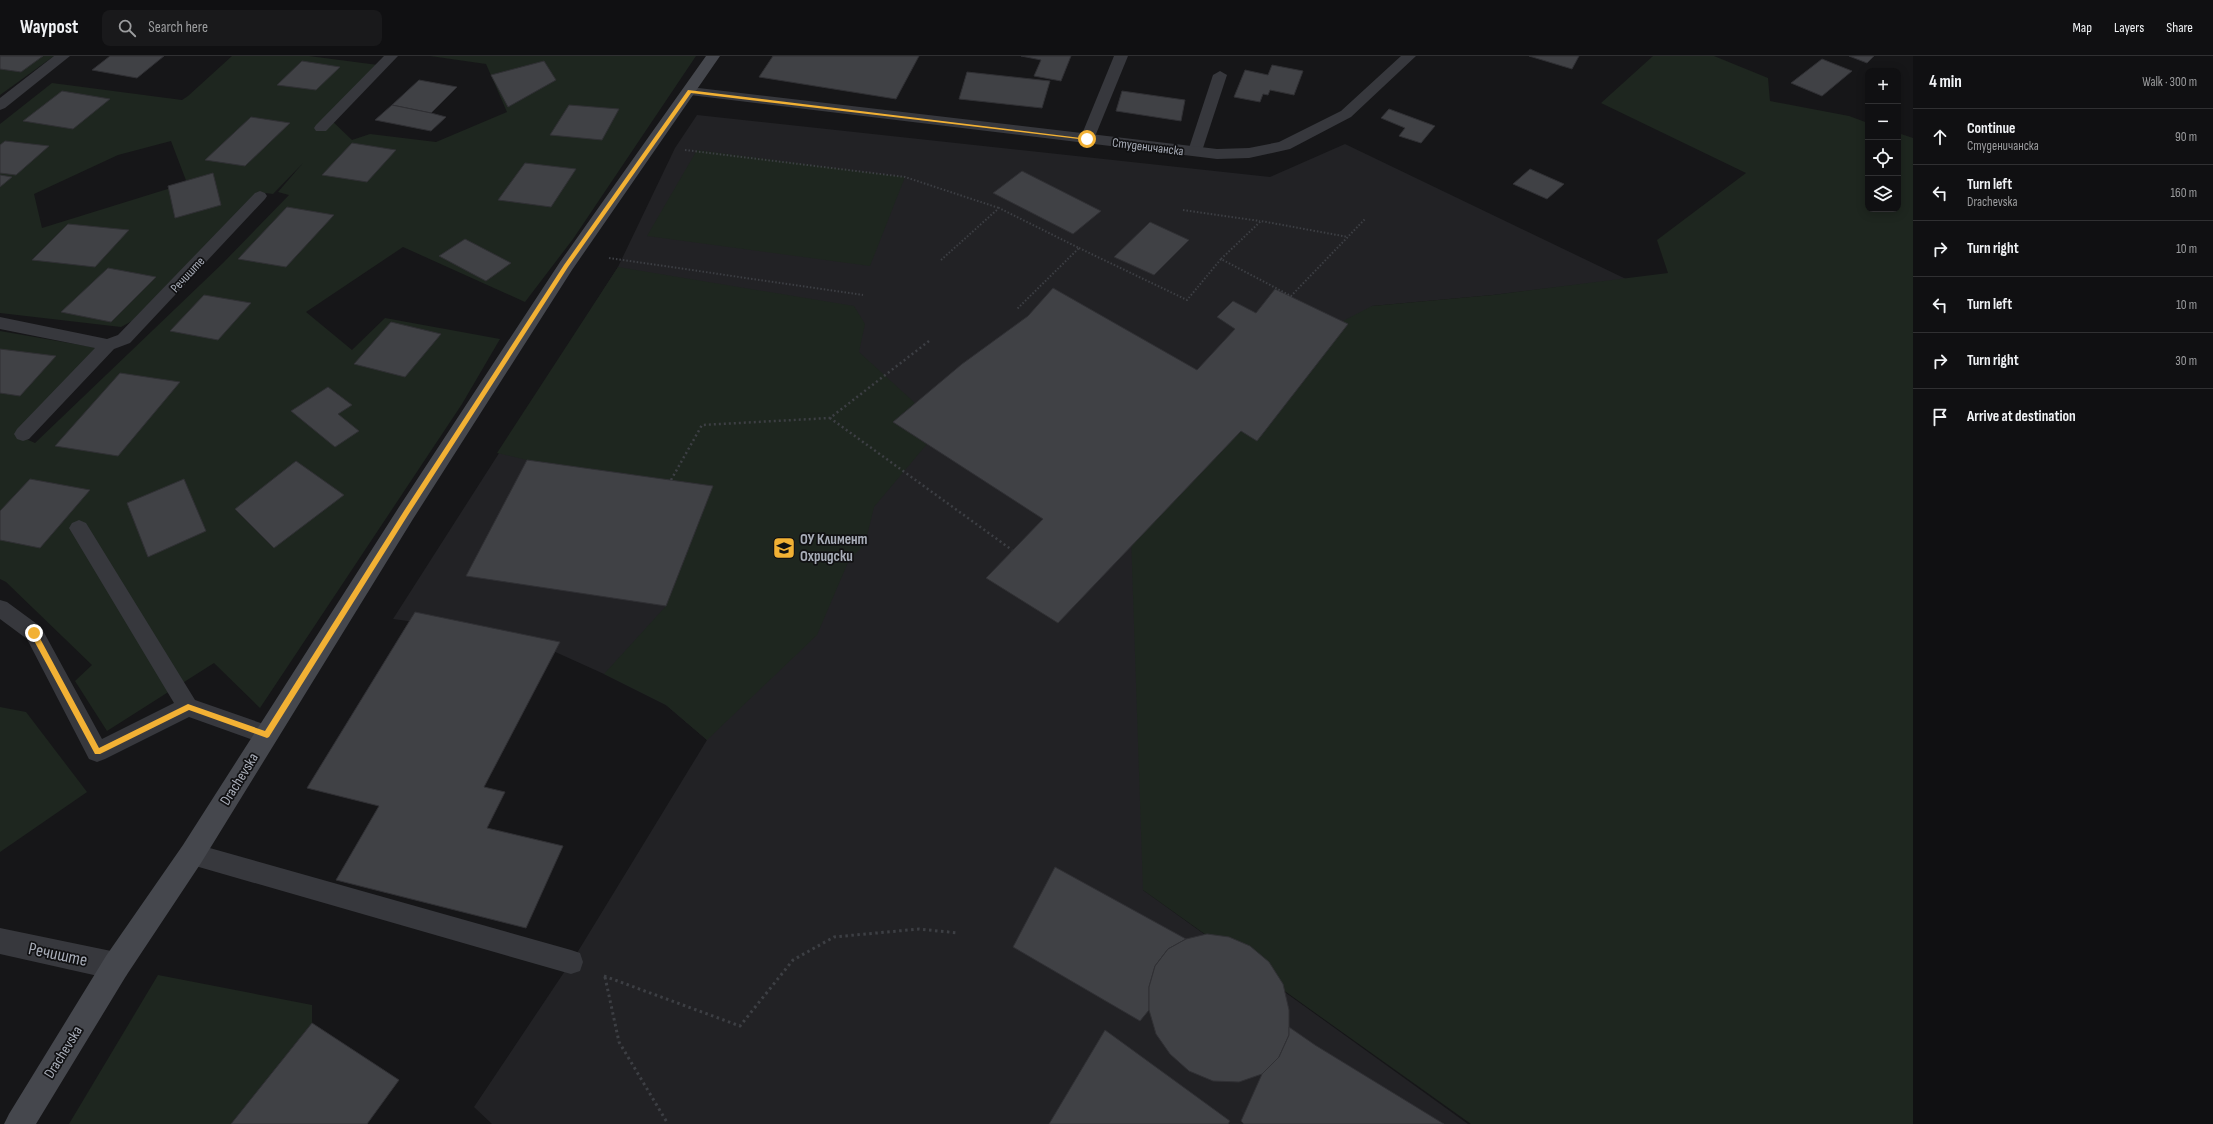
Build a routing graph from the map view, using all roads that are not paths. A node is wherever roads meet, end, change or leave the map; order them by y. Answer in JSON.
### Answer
{"nodes":[{"id":1,"x":63,"y":56,"type":"edge"},
{"id":2,"x":391,"y":56,"type":"edge"},
{"id":3,"x":713,"y":56,"type":"edge"},
{"id":4,"x":1121,"y":56,"type":"edge"},
{"id":5,"x":1409,"y":56,"type":"edge"},
{"id":6,"x":1220,"y":75,"type":"dead end"},
{"id":7,"x":690,"y":91,"type":"junction"},
{"id":8,"x":0,"y":105,"type":"edge"},
{"id":9,"x":321,"y":128,"type":"dead end"},
{"id":10,"x":1087,"y":139,"type":"junction"},
{"id":11,"x":1195,"y":151,"type":"junction"},
{"id":12,"x":260,"y":196,"type":"dead end"},
{"id":13,"x":0,"y":323,"type":"edge"},
{"id":14,"x":108,"y":345,"type":"junction"},
{"id":15,"x":22,"y":434,"type":"dead end"},
{"id":16,"x":79,"y":528,"type":"dead end"},
{"id":17,"x":0,"y":608,"type":"edge"},
{"id":18,"x":188,"y":707,"type":"junction"},
{"id":19,"x":267,"y":735,"type":"junction"},
{"id":20,"x":192,"y":854,"type":"junction"},
{"id":21,"x":0,"y":941,"type":"edge"},
{"id":22,"x":571,"y":962,"type":"road end"},
{"id":23,"x":116,"y":966,"type":"junction"},
{"id":24,"x":19,"y":1124,"type":"edge"}],
"edges":[{"from":1,"to":8,"type":"street"},
{"from":2,"to":9,"type":"lane"},
{"from":3,"to":7,"type":"main road","name":"Drachevska"},
{"from":4,"to":10,"type":"lane"},
{"from":5,"to":11,"type":"street","name":"Студеничанска"},
{"from":6,"to":11,"type":"lane"},
{"from":7,"to":10,"type":"street","name":"Студеничанска"},
{"from":7,"to":19,"type":"main road","name":"Drachevska"},
{"from":10,"to":11,"type":"street","name":"Студеничанска"},
{"from":12,"to":14,"type":"lane","name":"Речиште"},
{"from":13,"to":14,"type":"lane"},
{"from":14,"to":15,"type":"lane","name":"Речиште"},
{"from":16,"to":18,"type":"lane"},
{"from":17,"to":18,"type":"lane"},
{"from":18,"to":19,"type":"lane"},
{"from":19,"to":20,"type":"main road","name":"Drachevska"},
{"from":20,"to":22,"type":"lane"},
{"from":20,"to":23,"type":"main road","name":"Drachevska"},
{"from":21,"to":23,"type":"street","name":"Речиште"},
{"from":23,"to":24,"type":"main road","name":"Drachevska"}]}
